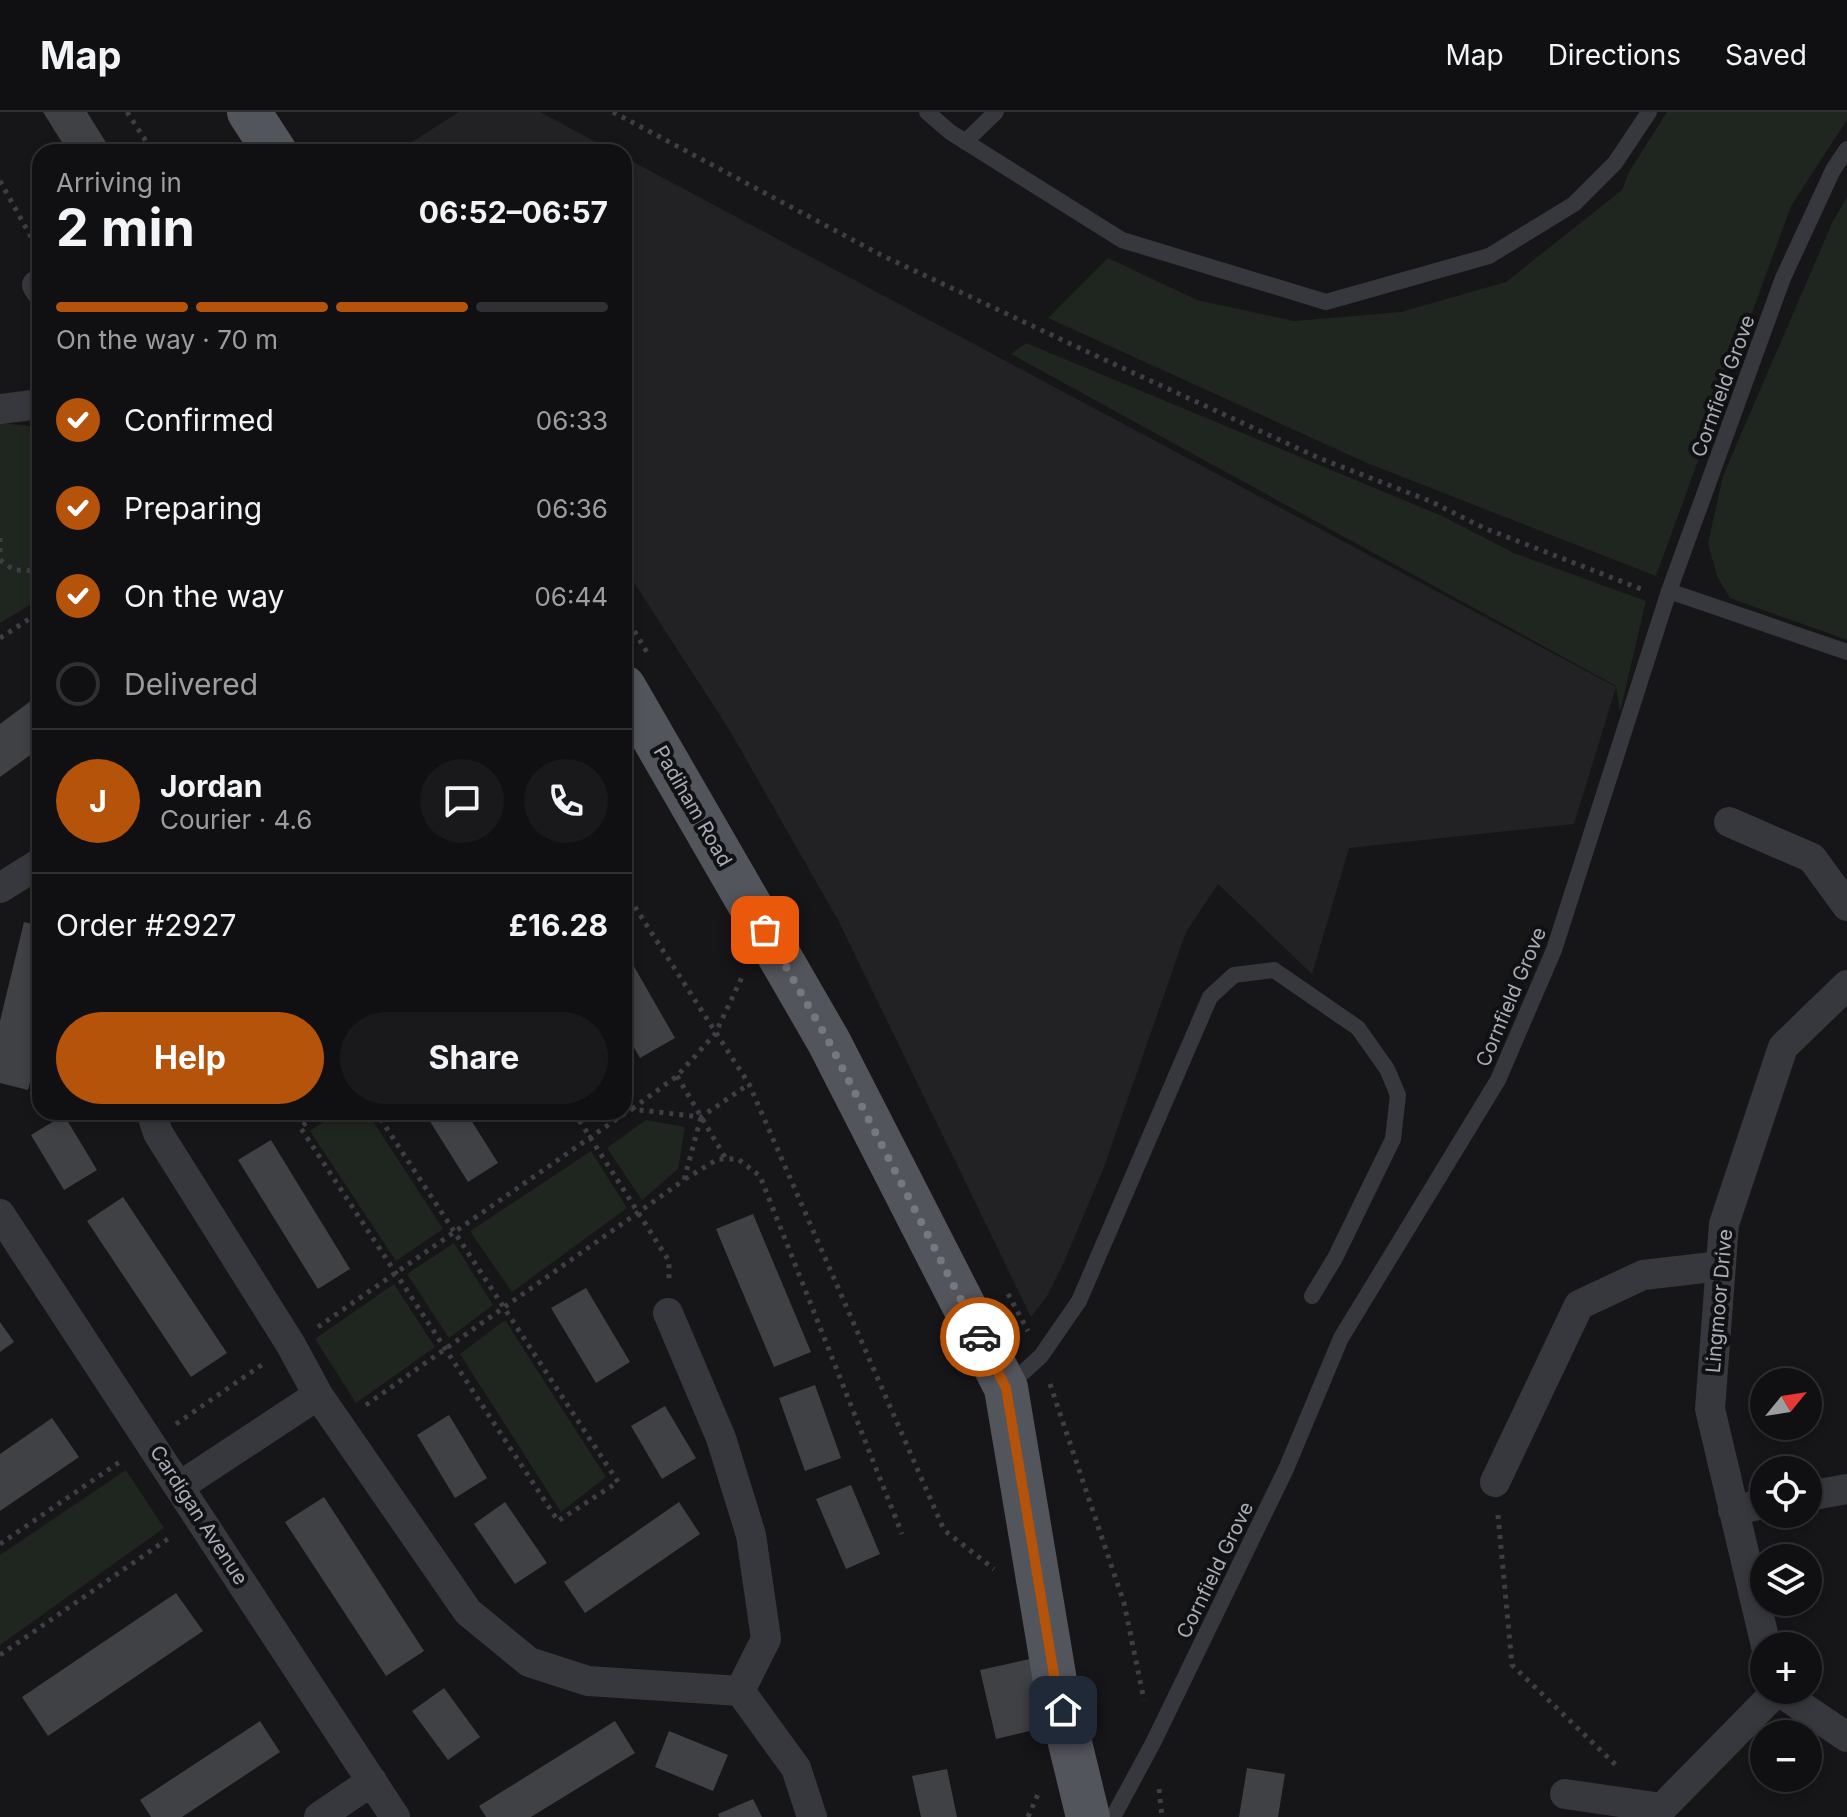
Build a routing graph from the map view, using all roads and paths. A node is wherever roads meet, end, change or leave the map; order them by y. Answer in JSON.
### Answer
{"nodes":[{"id":1,"x":127,"y":112,"type":"edge"},
{"id":2,"x":249,"y":112,"type":"edge"},
{"id":3,"x":613,"y":112,"type":"edge"},
{"id":4,"x":927,"y":112,"type":"edge"},
{"id":5,"x":996,"y":112,"type":"edge"},
{"id":6,"x":1649,"y":112,"type":"edge"},
{"id":7,"x":965,"y":142,"type":"junction"},
{"id":8,"x":148,"y":144,"type":"edge"},
{"id":9,"x":270,"y":144,"type":"edge"},
{"id":10,"x":1847,"y":149,"type":"edge"},
{"id":11,"x":0,"y":181,"type":"edge"},
{"id":12,"x":32,"y":239,"type":"edge"},
{"id":13,"x":32,"y":405,"type":"edge"},
{"id":14,"x":0,"y":409,"type":"edge"},
{"id":15,"x":0,"y":538,"type":"edge"},
{"id":16,"x":0,"y":552,"type":"edge"},
{"id":17,"x":0,"y":560,"type":"edge"},
{"id":18,"x":32,"y":571,"type":"edge"},
{"id":19,"x":1669,"y":591,"type":"junction"},
{"id":20,"x":32,"y":617,"type":"edge"},
{"id":21,"x":0,"y":638,"type":"edge"},
{"id":22,"x":1847,"y":652,"type":"edge"},
{"id":23,"x":632,"y":701,"type":"edge"},
{"id":24,"x":1729,"y":822,"type":"dead end"},
{"id":25,"x":32,"y":868,"type":"edge"},
{"id":26,"x":0,"y":888,"type":"edge"},
{"id":27,"x":632,"y":903,"type":"edge"},
{"id":28,"x":1847,"y":906,"type":"edge"},
{"id":29,"x":765,"y":930,"type":"junction"},
{"id":30,"x":1847,"y":985,"type":"edge"},
{"id":31,"x":715,"y":1034,"type":"junction"},
{"id":32,"x":677,"y":1076,"type":"junction"},
{"id":33,"x":749,"y":1084,"type":"junction"},
{"id":34,"x":632,"y":1108,"type":"edge"},
{"id":35,"x":632,"y":1109,"type":"edge"},
{"id":36,"x":701,"y":1117,"type":"junction"},
{"id":37,"x":154,"y":1120,"type":"edge"},
{"id":38,"x":311,"y":1120,"type":"edge"},
{"id":39,"x":381,"y":1120,"type":"edge"},
{"id":40,"x":579,"y":1120,"type":"edge"},
{"id":41,"x":616,"y":1120,"type":"edge"},
{"id":42,"x":591,"y":1139,"type":"junction"},
{"id":43,"x":726,"y":1159,"type":"junction"},
{"id":44,"x":684,"y":1180,"type":"junction"},
{"id":45,"x":638,"y":1212,"type":"junction"},
{"id":46,"x":0,"y":1214,"type":"edge"},
{"id":47,"x":455,"y":1231,"type":"junction"},
{"id":48,"x":1721,"y":1266,"type":"junction"},
{"id":49,"x":395,"y":1272,"type":"junction"},
{"id":50,"x":1312,"y":1296,"type":"dead end"},
{"id":51,"x":504,"y":1307,"type":"junction"},
{"id":52,"x":668,"y":1313,"type":"joint"},
{"id":53,"x":291,"y":1345,"type":"junction"},
{"id":54,"x":445,"y":1349,"type":"junction"},
{"id":55,"x":1006,"y":1388,"type":"junction"},
{"id":56,"x":318,"y":1395,"type":"junction"},
{"id":57,"x":339,"y":1424,"type":"junction"},
{"id":58,"x":151,"y":1441,"type":"junction"},
{"id":59,"x":1495,"y":1482,"type":"joint"},
{"id":60,"x":180,"y":1486,"type":"junction"},
{"id":61,"x":1847,"y":1489,"type":"edge"},
{"id":62,"x":1822,"y":1493,"type":"edge"},
{"id":63,"x":1750,"y":1507,"type":"edge"},
{"id":64,"x":1733,"y":1510,"type":"junction"},
{"id":65,"x":200,"y":1517,"type":"junction"},
{"id":66,"x":902,"y":1534,"type":"dead end"},
{"id":67,"x":0,"y":1544,"type":"edge"},
{"id":68,"x":1046,"y":1620,"type":"junction"},
{"id":69,"x":1763,"y":1632,"type":"edge"},
{"id":70,"x":0,"y":1655,"type":"edge"},
{"id":71,"x":740,"y":1691,"type":"junction"},
{"id":72,"x":1763,"y":1704,"type":"edge"},
{"id":73,"x":1798,"y":1704,"type":"edge"},
{"id":74,"x":1847,"y":1737,"type":"edge"},
{"id":75,"x":372,"y":1781,"type":"junction"},
{"id":76,"x":1565,"y":1794,"type":"dead end"},
{"id":77,"x":1662,"y":1808,"type":"junction"},
{"id":78,"x":319,"y":1817,"type":"edge"},
{"id":79,"x":395,"y":1817,"type":"edge"},
{"id":80,"x":812,"y":1817,"type":"edge"},
{"id":81,"x":1088,"y":1817,"type":"edge"},
{"id":82,"x":1113,"y":1817,"type":"edge"}],
"edges":[{"from":1,"to":8,"type":"path"},
{"from":2,"to":9,"type":"main road"},
{"from":3,"to":19,"type":"path"},
{"from":4,"to":7,"type":"lane"},
{"from":5,"to":7,"type":"lane"},
{"from":6,"to":7,"type":"lane"},
{"from":10,"to":19,"type":"lane","name":"Cornfield Grove"},
{"from":11,"to":12,"type":"path"},
{"from":13,"to":14,"type":"street"},
{"from":15,"to":16,"type":"path"},
{"from":17,"to":18,"type":"path"},
{"from":19,"to":22,"type":"lane"},
{"from":19,"to":82,"type":"lane","name":"Cornfield Grove"},
{"from":20,"to":21,"type":"path"},
{"from":23,"to":29,"type":"main road","name":"Padiham Road"},
{"from":24,"to":28,"type":"street"},
{"from":25,"to":26,"type":"street"},
{"from":27,"to":31,"type":"path"},
{"from":29,"to":31,"type":"path"},
{"from":29,"to":55,"type":"main road","name":"Padiham Road"},
{"from":30,"to":48,"type":"street","name":"Lingmoor Drive"},
{"from":31,"to":32,"type":"path"},
{"from":31,"to":33,"type":"path"},
{"from":32,"to":34,"type":"path"},
{"from":32,"to":36,"type":"path"},
{"from":33,"to":36,"type":"path"},
{"from":33,"to":68,"type":"path"},
{"from":35,"to":36,"type":"path"},
{"from":36,"to":43,"type":"path"},
{"from":36,"to":44,"type":"path"},
{"from":37,"to":53,"type":"street"},
{"from":38,"to":49,"type":"path"},
{"from":39,"to":47,"type":"path"},
{"from":40,"to":42,"type":"path"},
{"from":41,"to":42,"type":"path"},
{"from":42,"to":45,"type":"path"},
{"from":42,"to":47,"type":"path"},
{"from":43,"to":44,"type":"path"},
{"from":43,"to":66,"type":"path"},
{"from":44,"to":45,"type":"path"},
{"from":45,"to":51,"type":"path"},
{"from":45,"to":52,"type":"path"},
{"from":46,"to":58,"type":"street","name":"Cardigan Avenue"},
{"from":47,"to":49,"type":"path"},
{"from":47,"to":51,"type":"path"},
{"from":48,"to":59,"type":"street"},
{"from":48,"to":64,"type":"street","name":"Lingmoor Drive"},
{"from":49,"to":53,"type":"path"},
{"from":49,"to":54,"type":"path"},
{"from":50,"to":55,"type":"lane"},
{"from":51,"to":54,"type":"path"},
{"from":51,"to":54,"type":"path"},
{"from":52,"to":71,"type":"street"},
{"from":53,"to":56,"type":"street"},
{"from":53,"to":58,"type":"path"},
{"from":54,"to":57,"type":"path"},
{"from":55,"to":68,"type":"main road","name":"Padiham Road"},
{"from":56,"to":57,"type":"street"},
{"from":56,"to":60,"type":"street"},
{"from":57,"to":71,"type":"street"},
{"from":58,"to":60,"type":"street","name":"Cardigan Avenue"},
{"from":58,"to":67,"type":"path"},
{"from":59,"to":77,"type":"path"},
{"from":60,"to":65,"type":"street","name":"Cardigan Avenue"},
{"from":61,"to":62,"type":"street"},
{"from":63,"to":64,"type":"street"},
{"from":64,"to":69,"type":"street","name":"Lingmoor Drive"},
{"from":65,"to":70,"type":"path"},
{"from":65,"to":75,"type":"street","name":"Cardigan Avenue"},
{"from":68,"to":81,"type":"main road","name":"Padiham Road"},
{"from":71,"to":80,"type":"street"},
{"from":72,"to":77,"type":"street"},
{"from":73,"to":74,"type":"street"},
{"from":75,"to":78,"type":"street"},
{"from":75,"to":79,"type":"street","name":"Cardigan Avenue"},
{"from":76,"to":77,"type":"street"}]}
